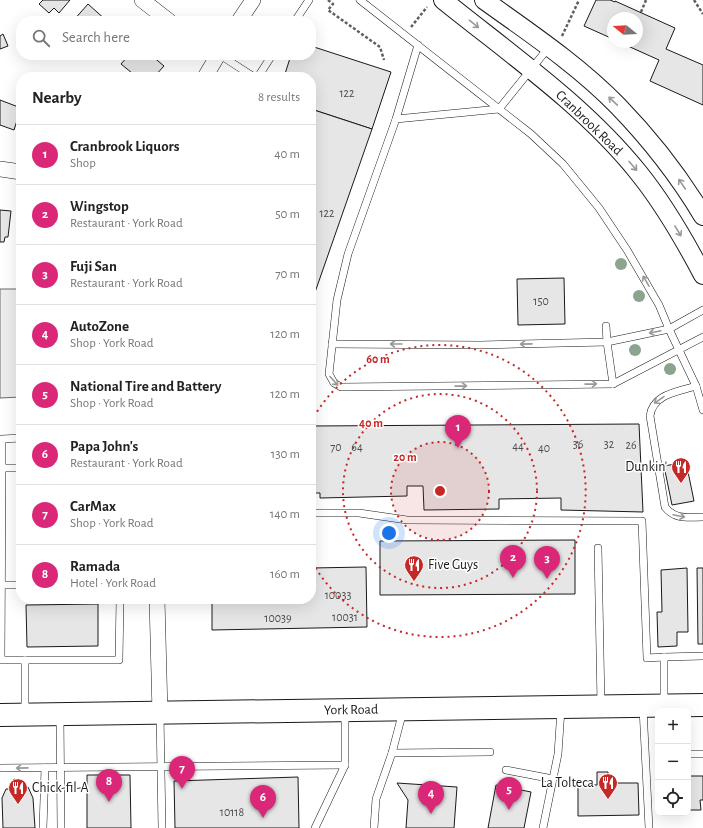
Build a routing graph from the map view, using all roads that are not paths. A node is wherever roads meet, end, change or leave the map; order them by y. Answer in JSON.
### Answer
{"nodes":[{"id":1,"x":142,"y":0,"type":"edge"},
{"id":2,"x":253,"y":0,"type":"edge"},
{"id":3,"x":310,"y":0,"type":"edge"},
{"id":4,"x":360,"y":0,"type":"edge"},
{"id":5,"x":484,"y":0,"type":"edge"},
{"id":6,"x":435,"y":3,"type":"edge"},
{"id":7,"x":163,"y":16,"type":"edge"},
{"id":8,"x":242,"y":16,"type":"edge"},
{"id":9,"x":298,"y":16,"type":"edge"},
{"id":10,"x":418,"y":45,"type":"junction"},
{"id":11,"x":549,"y":47,"type":"junction"},
{"id":12,"x":216,"y":60,"type":"edge"},
{"id":13,"x":227,"y":60,"type":"edge"},
{"id":14,"x":269,"y":60,"type":"edge"},
{"id":15,"x":531,"y":70,"type":"junction"},
{"id":16,"x":208,"y":72,"type":"edge"},
{"id":17,"x":246,"y":72,"type":"edge"},
{"id":18,"x":261,"y":72,"type":"edge"},
{"id":19,"x":499,"y":109,"type":"junction"},
{"id":20,"x":396,"y":119,"type":"junction"},
{"id":21,"x":0,"y":169,"type":"edge"},
{"id":22,"x":16,"y":171,"type":"edge"},
{"id":23,"x":703,"y":216,"type":"edge"},
{"id":24,"x":703,"y":275,"type":"edge"},
{"id":25,"x":703,"y":310,"type":"edge"},
{"id":26,"x":606,"y":326,"type":"dead end"},
{"id":27,"x":669,"y":329,"type":"junction"},
{"id":28,"x":703,"y":337,"type":"edge"},
{"id":29,"x":607,"y":342,"type":"junction"},
{"id":30,"x":332,"y":344,"type":"junction"},
{"id":31,"x":680,"y":350,"type":"junction"},
{"id":32,"x":613,"y":384,"type":"junction"},
{"id":33,"x":696,"y":386,"type":"junction"},
{"id":34,"x":703,"y":410,"type":"edge"},
{"id":35,"x":16,"y":438,"type":"edge"},
{"id":36,"x":2,"y":468,"type":"junction"},
{"id":37,"x":16,"y":468,"type":"edge"},
{"id":38,"x":316,"y":513,"type":"edge"},
{"id":39,"x":703,"y":517,"type":"edge"},
{"id":40,"x":598,"y":548,"type":"dead end"},
{"id":41,"x":1,"y":585,"type":"junction"},
{"id":42,"x":16,"y":585,"type":"edge"},
{"id":43,"x":120,"y":604,"type":"edge"},
{"id":44,"x":157,"y":604,"type":"edge"},
{"id":45,"x":703,"y":656,"type":"edge"},
{"id":46,"x":664,"y":657,"type":"junction"},
{"id":47,"x":25,"y":660,"type":"junction"},
{"id":48,"x":703,"y":705,"type":"edge"},
{"id":49,"x":601,"y":706,"type":"junction"},
{"id":50,"x":561,"y":707,"type":"junction"},
{"id":51,"x":665,"y":707,"type":"edge"},
{"id":52,"x":403,"y":709,"type":"junction"},
{"id":53,"x":345,"y":710,"type":"junction"},
{"id":54,"x":160,"y":713,"type":"junction"},
{"id":55,"x":25,"y":714,"type":"junction"},
{"id":56,"x":60,"y":714,"type":"junction"},
{"id":57,"x":0,"y":715,"type":"edge"},
{"id":58,"x":392,"y":752,"type":"junction"},
{"id":59,"x":490,"y":752,"type":"dead end"},
{"id":60,"x":691,"y":754,"type":"edge"},
{"id":61,"x":703,"y":754,"type":"edge"},
{"id":62,"x":345,"y":765,"type":"junction"},
{"id":63,"x":160,"y":767,"type":"junction"},
{"id":64,"x":0,"y":768,"type":"edge"},
{"id":65,"x":45,"y":768,"type":"junction"},
{"id":66,"x":61,"y":768,"type":"junction"},
{"id":67,"x":506,"y":770,"type":"dead end"},
{"id":68,"x":553,"y":779,"type":"junction"},
{"id":69,"x":44,"y":828,"type":"edge"},
{"id":70,"x":61,"y":828,"type":"edge"},
{"id":71,"x":162,"y":828,"type":"edge"},
{"id":72,"x":315,"y":828,"type":"edge"},
{"id":73,"x":374,"y":828,"type":"edge"},
{"id":74,"x":542,"y":828,"type":"edge"},
{"id":75,"x":649,"y":828,"type":"edge"}],
"edges":[{"from":1,"to":7,"type":"street"},
{"from":2,"to":8,"type":"street"},
{"from":3,"to":9,"type":"lane"},
{"from":4,"to":10,"type":"lane"},
{"from":5,"to":11,"type":"street"},
{"from":6,"to":15,"type":"street","name":"Cranbrook Road","one_way":true},
{"from":10,"to":19,"type":"lane"},
{"from":10,"to":20,"type":"lane"},
{"from":11,"to":15,"type":"lane"},
{"from":23,"to":11,"type":"street","one_way":true},
{"from":12,"to":16,"type":"street"},
{"from":13,"to":17,"type":"lane"},
{"from":14,"to":18,"type":"lane"},
{"from":15,"to":19,"type":"lane"},
{"from":15,"to":24,"type":"street","name":"Cranbrook Road","one_way":true},
{"from":19,"to":20,"type":"lane"},
{"from":27,"to":19,"type":"lane","one_way":true},
{"from":20,"to":30,"type":"lane"},
{"from":21,"to":22,"type":"street"},
{"from":25,"to":27,"type":"lane"},
{"from":26,"to":29,"type":"lane"},
{"from":27,"to":29,"type":"lane","one_way":true},
{"from":27,"to":31,"type":"lane"},
{"from":28,"to":31,"type":"lane"},
{"from":29,"to":30,"type":"lane","one_way":true},
{"from":29,"to":32,"type":"lane"},
{"from":30,"to":32,"type":"lane","one_way":true},
{"from":31,"to":32,"type":"lane"},
{"from":31,"to":33,"type":"lane"},
{"from":33,"to":34,"type":"lane"},
{"from":33,"to":39,"type":"lane","one_way":true},
{"from":35,"to":36,"type":"lane"},
{"from":36,"to":37,"type":"lane"},
{"from":36,"to":41,"type":"lane"},
{"from":38,"to":46,"type":"lane"},
{"from":40,"to":49,"type":"lane"},
{"from":41,"to":42,"type":"lane"},
{"from":41,"to":47,"type":"lane"},
{"from":43,"to":47,"type":"lane"},
{"from":44,"to":54,"type":"street"},
{"from":45,"to":46,"type":"lane"},
{"from":46,"to":51,"type":"lane"},
{"from":47,"to":55,"type":"lane"},
{"from":48,"to":51,"type":"main road","name":"York Road"},
{"from":49,"to":50,"type":"main road","name":"York Road"},
{"from":49,"to":51,"type":"main road","name":"York Road"},
{"from":50,"to":52,"type":"main road","name":"York Road"},
{"from":50,"to":68,"type":"lane"},
{"from":51,"to":75,"type":"lane"},
{"from":52,"to":53,"type":"main road","name":"York Road"},
{"from":52,"to":58,"type":"lane"},
{"from":53,"to":54,"type":"main road","name":"York Road"},
{"from":53,"to":62,"type":"lane"},
{"from":54,"to":56,"type":"main road","name":"York Road"},
{"from":54,"to":63,"type":"lane"},
{"from":55,"to":56,"type":"main road","name":"York Road"},
{"from":55,"to":57,"type":"main road","name":"York Road"},
{"from":56,"to":66,"type":"lane"},
{"from":58,"to":59,"type":"lane"},
{"from":58,"to":73,"type":"lane"},
{"from":60,"to":61,"type":"lane"},
{"from":62,"to":63,"type":"lane"},
{"from":62,"to":72,"type":"lane"},
{"from":63,"to":66,"type":"lane"},
{"from":63,"to":71,"type":"lane"},
{"from":65,"to":64,"type":"lane","one_way":true},
{"from":65,"to":66,"type":"lane"},
{"from":65,"to":69,"type":"lane"},
{"from":66,"to":70,"type":"lane"},
{"from":67,"to":68,"type":"lane"},
{"from":68,"to":74,"type":"lane"}]}
